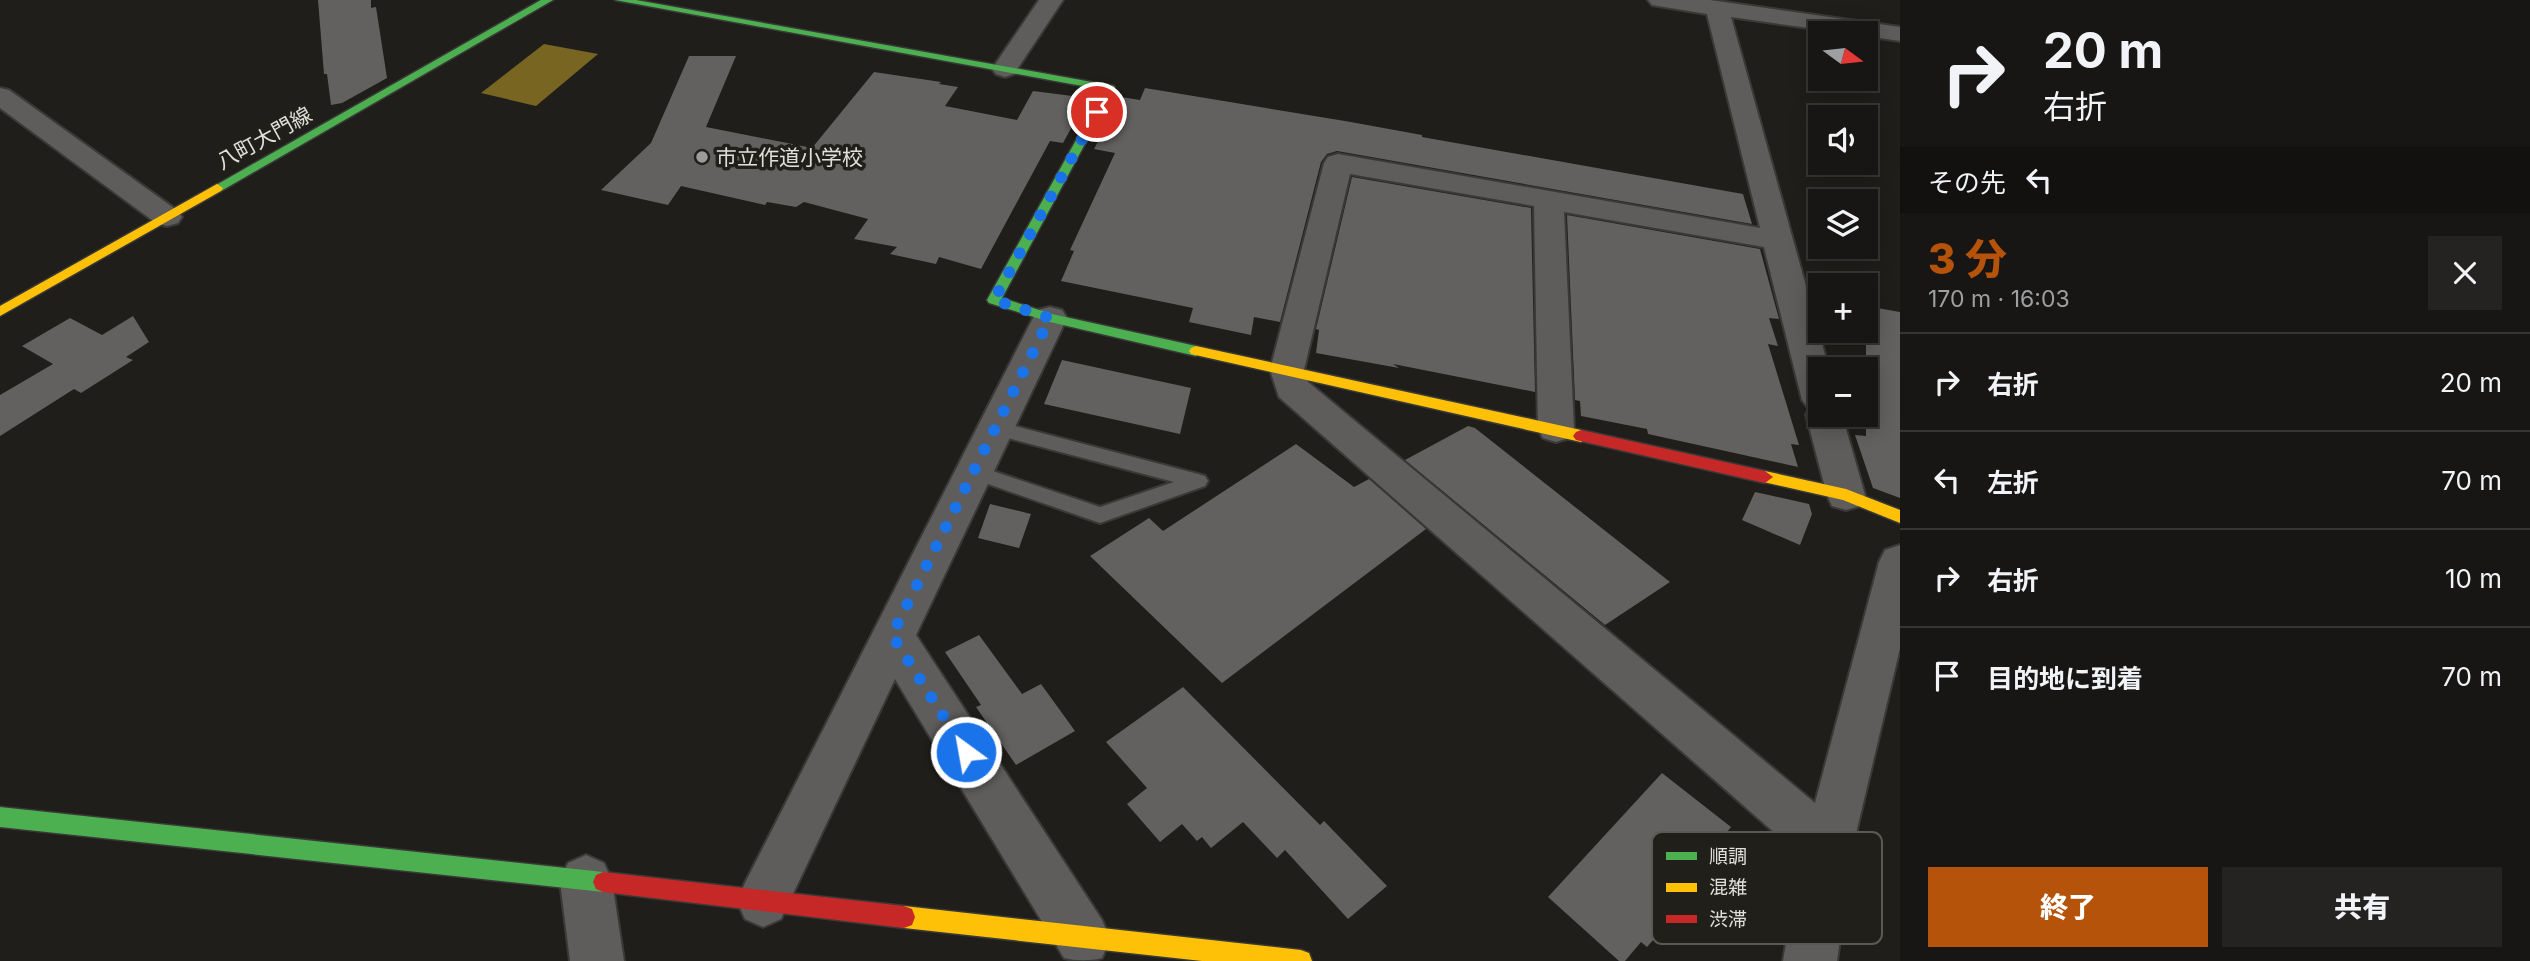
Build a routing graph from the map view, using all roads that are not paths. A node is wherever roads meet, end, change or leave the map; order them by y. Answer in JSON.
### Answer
{"nodes":[{"id":1,"x":548,"y":0,"type":"edge"},
{"id":2,"x":620,"y":0,"type":"edge"},
{"id":3,"x":1051,"y":0,"type":"edge"},
{"id":4,"x":1660,"y":0,"type":"edge"},
{"id":5,"x":1717,"y":8,"type":"junction"},
{"id":6,"x":1900,"y":34,"type":"edge"},
{"id":7,"x":1005,"y":69,"type":"junction"},
{"id":8,"x":0,"y":96,"type":"edge"},
{"id":9,"x":1549,"y":200,"type":"junction"},
{"id":10,"x":167,"y":217,"type":"junction"},
{"id":11,"x":1776,"y":240,"type":"junction"},
{"id":12,"x":0,"y":312,"type":"edge"},
{"id":13,"x":1050,"y":318,"type":"junction"},
{"id":14,"x":1808,"y":357,"type":"edge"},
{"id":15,"x":1287,"y":370,"type":"junction"},
{"id":16,"x":1827,"y":427,"type":"edge"},
{"id":17,"x":996,"y":428,"type":"junction"},
{"id":18,"x":1556,"y":429,"type":"junction"},
{"id":19,"x":975,"y":472,"type":"junction"},
{"id":20,"x":1846,"y":495,"type":"junction"},
{"id":21,"x":1900,"y":517,"type":"edge"},
{"id":22,"x":1900,"y":562,"type":"edge"},
{"id":23,"x":892,"y":635,"type":"junction"},
{"id":24,"x":0,"y":817,"type":"edge"},
{"id":25,"x":1812,"y":832,"type":"edge"},
{"id":26,"x":1832,"y":832,"type":"edge"},
{"id":27,"x":586,"y":881,"type":"junction"},
{"id":28,"x":763,"y":901,"type":"junction"},
{"id":29,"x":1083,"y":939,"type":"junction"},
{"id":30,"x":1022,"y":946,"type":"edge"},
{"id":31,"x":597,"y":961,"type":"edge"},
{"id":32,"x":1301,"y":961,"type":"edge"}],
"edges":[{"from":1,"to":10,"type":"street","name":"八町大門線"},
{"from":2,"to":7,"type":"street"},
{"from":3,"to":7,"type":"street"},
{"from":4,"to":5,"type":"street"},
{"from":5,"to":6,"type":"street"},
{"from":5,"to":11,"type":"street"},
{"from":7,"to":13,"type":"street"},
{"from":8,"to":10,"type":"street"},
{"from":9,"to":11,"type":"street"},
{"from":9,"to":15,"type":"street"},
{"from":9,"to":18,"type":"street"},
{"from":10,"to":12,"type":"street","name":"八町大門線"},
{"from":11,"to":14,"type":"street"},
{"from":13,"to":15,"type":"street"},
{"from":13,"to":17,"type":"street"},
{"from":15,"to":18,"type":"street"},
{"from":15,"to":25,"type":"street"},
{"from":16,"to":20,"type":"street"},
{"from":17,"to":19,"type":"street"},
{"from":17,"to":19,"type":"lane"},
{"from":18,"to":20,"type":"street"},
{"from":19,"to":23,"type":"street"},
{"from":20,"to":21,"type":"street"},
{"from":22,"to":26,"type":"street"},
{"from":23,"to":28,"type":"street"},
{"from":23,"to":29,"type":"street"},
{"from":24,"to":27,"type":"street"},
{"from":27,"to":28,"type":"street"},
{"from":27,"to":31,"type":"street"},
{"from":28,"to":30,"type":"street"},
{"from":29,"to":30,"type":"street"},
{"from":29,"to":32,"type":"street"}]}
